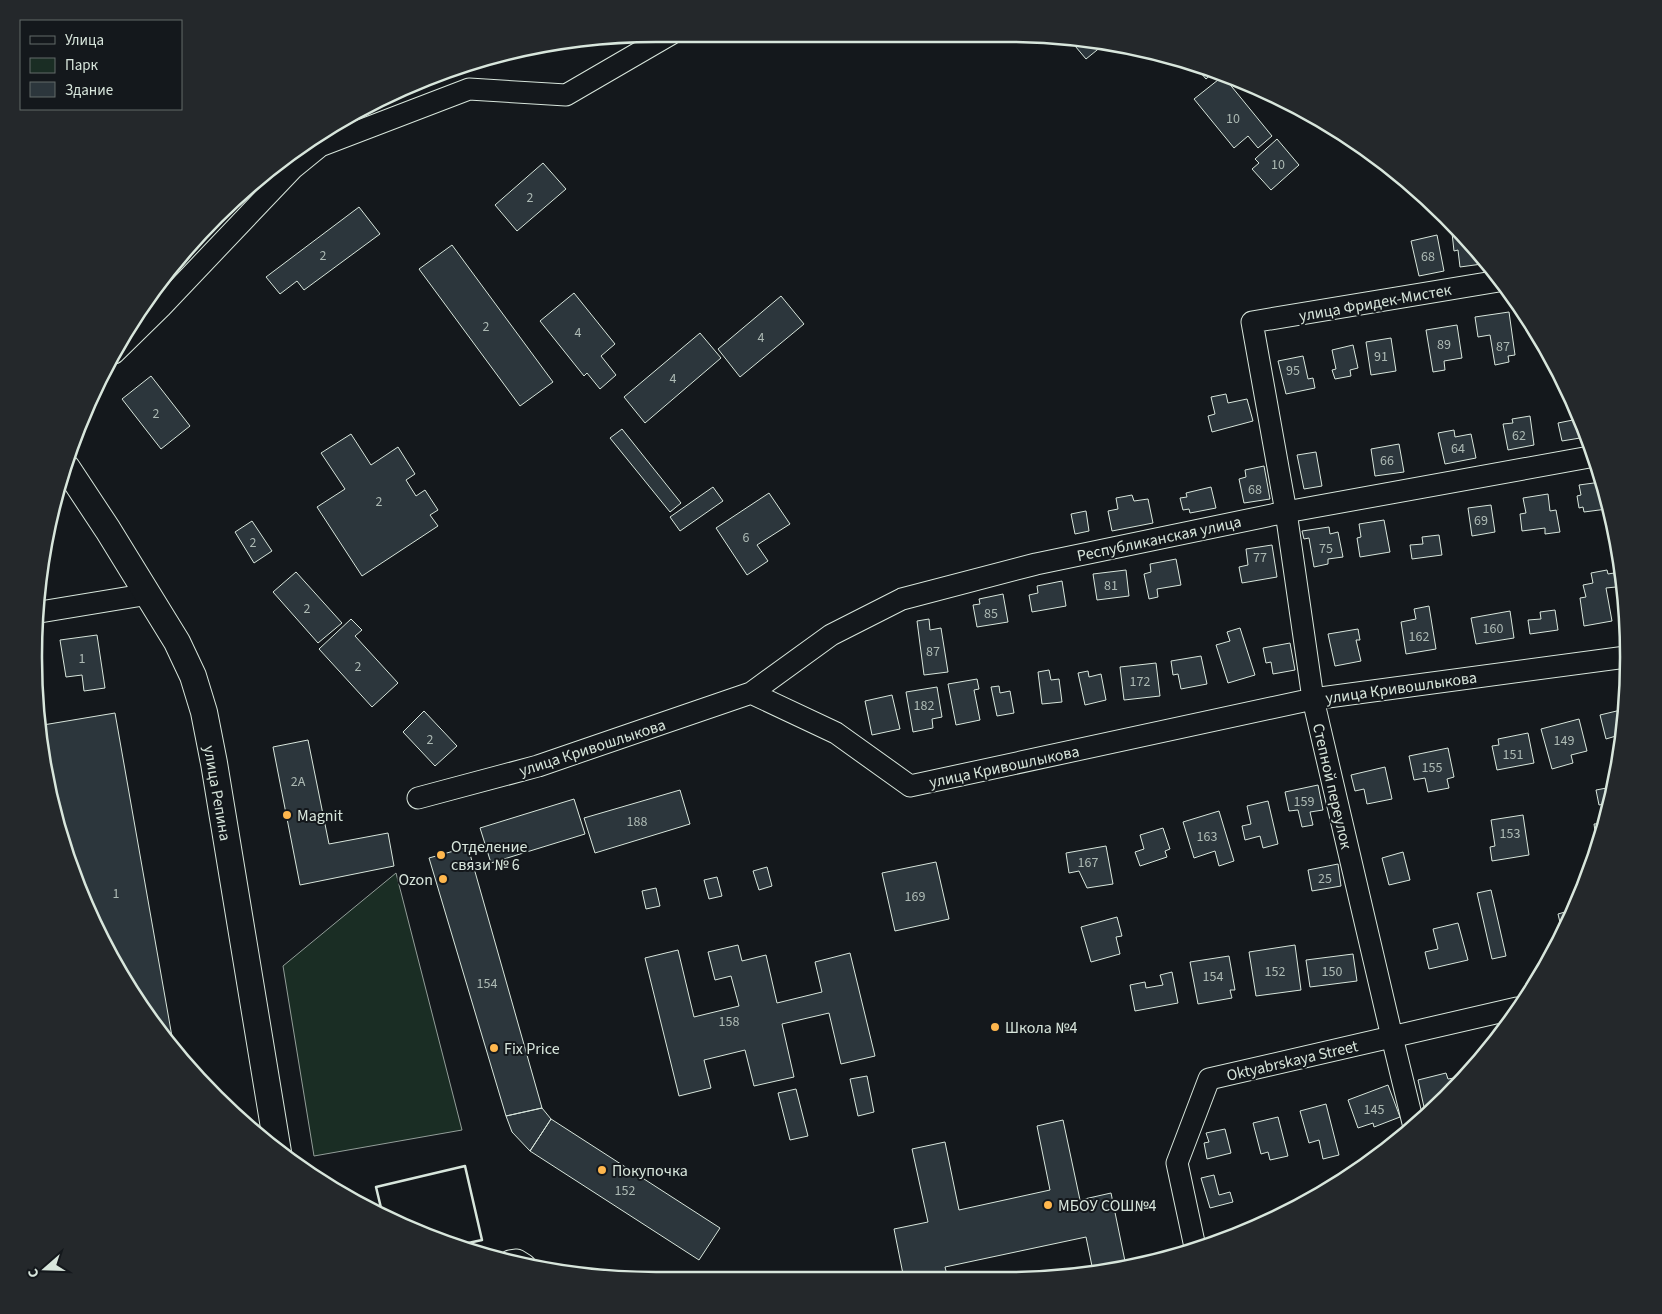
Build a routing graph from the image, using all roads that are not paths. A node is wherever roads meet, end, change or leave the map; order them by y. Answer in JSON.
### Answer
{"nodes":[{"id":1,"x":657,"y":42,"type":"edge"},
{"id":2,"x":290,"y":165,"type":"edge"},
{"id":3,"x":1492,"y":282,"type":"edge"},
{"id":4,"x":157,"y":302,"type":"edge"},
{"id":5,"x":1252,"y":322,"type":"joint"},
{"id":6,"x":1586,"y":458,"type":"edge"},
{"id":7,"x":71,"y":473,"type":"edge"},
{"id":8,"x":1286,"y":512,"type":"junction"},
{"id":9,"x":149,"y":594,"type":"junction"},
{"id":10,"x":45,"y":611,"type":"edge"},
{"id":11,"x":1620,"y":658,"type":"edge"},
{"id":12,"x":751,"y":693,"type":"junction"},
{"id":13,"x":1313,"y":699,"type":"junction"},
{"id":14,"x":418,"y":798,"type":"dead end"},
{"id":15,"x":1507,"y":1010,"type":"edge"},
{"id":16,"x":1392,"y":1037,"type":"junction"},
{"id":17,"x":1412,"y":1117,"type":"edge"},
{"id":18,"x":276,"y":1139,"type":"edge"},
{"id":19,"x":1194,"y":1242,"type":"edge"}],
"edges":[{"from":1,"to":2,"type":"street"},
{"from":2,"to":4,"type":"street"},
{"from":3,"to":5,"type":"street","name":"улица Фридек-Мистек"},
{"from":5,"to":8,"type":"street","name":"Степной переулок"},
{"from":6,"to":8,"type":"street","name":"Республиканская улица"},
{"from":7,"to":9,"type":"main road","name":"улица Репина"},
{"from":8,"to":12,"type":"street","name":"Республиканская улица"},
{"from":8,"to":13,"type":"street","name":"Степной переулок"},
{"from":9,"to":10,"type":"street"},
{"from":9,"to":18,"type":"main road","name":"улица Репина"},
{"from":11,"to":13,"type":"street","name":"улица Кривошлыкова"},
{"from":12,"to":13,"type":"street","name":"улица Кривошлыкова"},
{"from":12,"to":14,"type":"street","name":"улица Кривошлыкова"},
{"from":13,"to":16,"type":"street","name":"Степной переулок"},
{"from":15,"to":16,"type":"street","name":"Oktyabrskaya Street"},
{"from":16,"to":17,"type":"street","name":"Степной переулок"},
{"from":16,"to":19,"type":"street","name":"Oktyabrskaya Street"}]}
